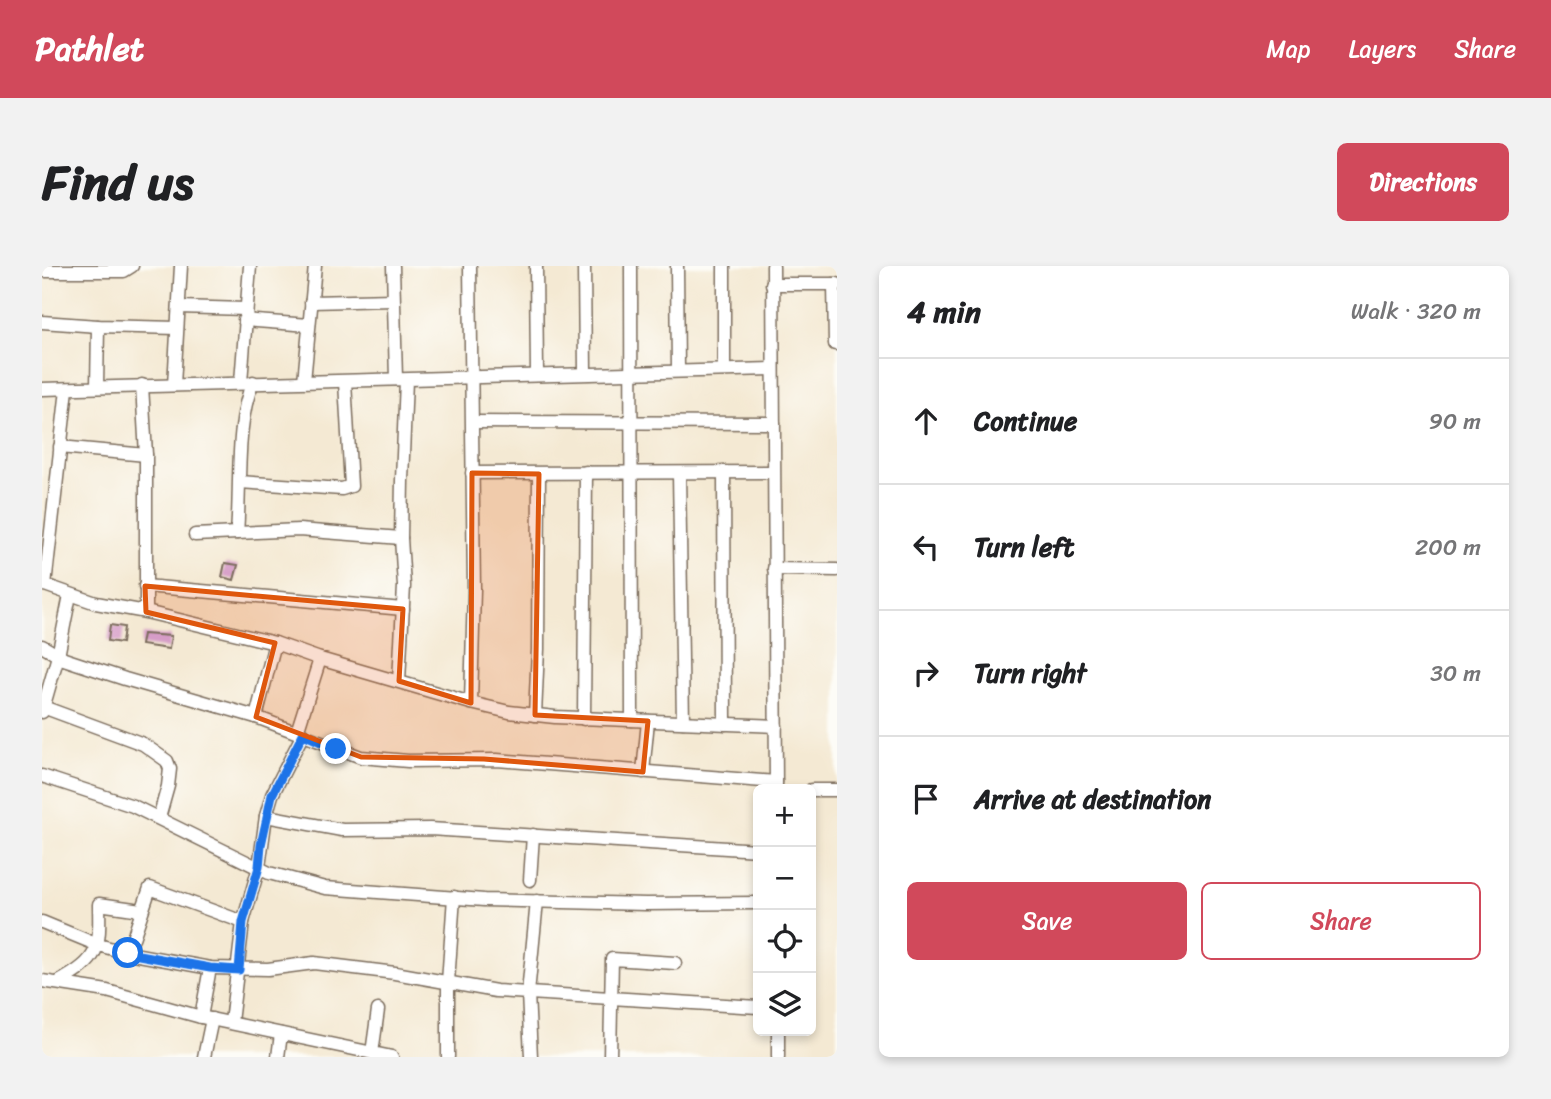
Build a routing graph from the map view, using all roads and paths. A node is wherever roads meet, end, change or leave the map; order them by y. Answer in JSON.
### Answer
{"nodes":[{"id":1,"x":132,"y":266,"type":"edge"},
{"id":2,"x":181,"y":266,"type":"edge"},
{"id":3,"x":250,"y":266,"type":"edge"},
{"id":4,"x":315,"y":266,"type":"edge"},
{"id":5,"x":393,"y":266,"type":"edge"},
{"id":6,"x":470,"y":266,"type":"edge"},
{"id":7,"x":536,"y":266,"type":"edge"},
{"id":8,"x":584,"y":266,"type":"edge"},
{"id":9,"x":631,"y":266,"type":"edge"},
{"id":10,"x":677,"y":266,"type":"edge"},
{"id":11,"x":724,"y":266,"type":"edge"},
{"id":12,"x":773,"y":266,"type":"edge"},
{"id":13,"x":42,"y":271,"type":"edge"},
{"id":14,"x":772,"y":284,"type":"junction"},
{"id":15,"x":836,"y":284,"type":"edge"},
{"id":16,"x":393,"y":300,"type":"junction"},
{"id":17,"x":311,"y":302,"type":"junction"},
{"id":18,"x":178,"y":307,"type":"junction"},
{"id":19,"x":245,"y":314,"type":"junction"},
{"id":20,"x":42,"y":322,"type":"edge"},
{"id":21,"x":98,"y":326,"type":"junction"},
{"id":22,"x":309,"y":326,"type":"junction"},
{"id":23,"x":177,"y":328,"type":"junction"},
{"id":24,"x":835,"y":344,"type":"edge"},
{"id":25,"x":773,"y":369,"type":"junction"},
{"id":26,"x":678,"y":370,"type":"junction"},
{"id":27,"x":724,"y":370,"type":"junction"},
{"id":28,"x":632,"y":372,"type":"junction"},
{"id":29,"x":584,"y":373,"type":"junction"},
{"id":30,"x":537,"y":374,"type":"junction"},
{"id":31,"x":472,"y":377,"type":"junction"},
{"id":32,"x":401,"y":379,"type":"junction"},
{"id":33,"x":304,"y":381,"type":"junction"},
{"id":34,"x":247,"y":382,"type":"junction"},
{"id":35,"x":345,"y":382,"type":"junction"},
{"id":36,"x":174,"y":385,"type":"junction"},
{"id":37,"x":142,"y":386,"type":"junction"},
{"id":38,"x":97,"y":387,"type":"junction"},
{"id":39,"x":42,"y":389,"type":"edge"},
{"id":40,"x":67,"y":389,"type":"junction"},
{"id":41,"x":631,"y":421,"type":"junction"},
{"id":42,"x":473,"y":422,"type":"junction"},
{"id":43,"x":774,"y":422,"type":"junction"},
{"id":44,"x":61,"y":447,"type":"junction"},
{"id":45,"x":146,"y":455,"type":"junction"},
{"id":46,"x":586,"y":472,"type":"junction"},
{"id":47,"x":724,"y":472,"type":"junction"},
{"id":48,"x":773,"y":472,"type":"junction"},
{"id":49,"x":472,"y":473,"type":"junction"},
{"id":50,"x":630,"y":473,"type":"junction"},
{"id":51,"x":679,"y":473,"type":"junction"},
{"id":52,"x":539,"y":474,"type":"junction"},
{"id":53,"x":240,"y":482,"type":"junction"},
{"id":54,"x":237,"y":533,"type":"junction"},
{"id":55,"x":195,"y":535,"type":"dead end"},
{"id":56,"x":401,"y":538,"type":"junction"},
{"id":57,"x":774,"y":569,"type":"junction"},
{"id":58,"x":837,"y":570,"type":"edge"},
{"id":59,"x":43,"y":584,"type":"edge"},
{"id":60,"x":145,"y":586,"type":"junction"},
{"id":61,"x":70,"y":596,"type":"junction"},
{"id":62,"x":403,"y":609,"type":"junction"},
{"id":63,"x":146,"y":612,"type":"junction"},
{"id":64,"x":275,"y":643,"type":"junction"},
{"id":65,"x":42,"y":646,"type":"edge"},
{"id":66,"x":58,"y":656,"type":"junction"},
{"id":67,"x":320,"y":659,"type":"junction"},
{"id":68,"x":399,"y":681,"type":"junction"},
{"id":69,"x":471,"y":703,"type":"junction"},
{"id":70,"x":43,"y":710,"type":"edge"},
{"id":71,"x":535,"y":715,"type":"junction"},
{"id":72,"x":256,"y":717,"type":"junction"},
{"id":73,"x":584,"y":719,"type":"junction"},
{"id":74,"x":632,"y":720,"type":"junction"},
{"id":75,"x":648,"y":721,"type":"junction"},
{"id":76,"x":683,"y":722,"type":"junction"},
{"id":77,"x":725,"y":724,"type":"junction"},
{"id":78,"x":776,"y":726,"type":"junction"},
{"id":79,"x":300,"y":733,"type":"junction"},
{"id":80,"x":643,"y":772,"type":"junction"},
{"id":81,"x":42,"y":776,"type":"edge"},
{"id":82,"x":757,"y":784,"type":"edge"},
{"id":83,"x":776,"y":784,"type":"edge"},
{"id":84,"x":816,"y":790,"type":"edge"},
{"id":85,"x":837,"y":790,"type":"edge"},
{"id":86,"x":267,"y":816,"type":"junction"},
{"id":87,"x":159,"y":818,"type":"junction"},
{"id":88,"x":533,"y":835,"type":"junction"},
{"id":89,"x":753,"y":850,"type":"edge"},
{"id":90,"x":259,"y":867,"type":"junction"},
{"id":91,"x":530,"y":880,"type":"dead end"},
{"id":92,"x":454,"y":897,"type":"junction"},
{"id":93,"x":537,"y":901,"type":"junction"},
{"id":94,"x":753,"y":903,"type":"edge"},
{"id":95,"x":141,"y":910,"type":"junction"},
{"id":96,"x":42,"y":922,"type":"edge"},
{"id":97,"x":243,"y":922,"type":"junction"},
{"id":98,"x":98,"y":944,"type":"junction"},
{"id":99,"x":128,"y":953,"type":"junction"},
{"id":100,"x":675,"y":963,"type":"dead end"},
{"id":101,"x":210,"y":968,"type":"junction"},
{"id":102,"x":239,"y":970,"type":"junction"},
{"id":103,"x":42,"y":981,"type":"edge"},
{"id":104,"x":58,"y":982,"type":"junction"},
{"id":105,"x":448,"y":982,"type":"junction"},
{"id":106,"x":528,"y":993,"type":"junction"},
{"id":107,"x":610,"y":997,"type":"junction"},
{"id":108,"x":753,"y":1007,"type":"edge"},
{"id":109,"x":378,"y":1010,"type":"dead end"},
{"id":110,"x":207,"y":1018,"type":"junction"},
{"id":111,"x":231,"y":1022,"type":"junction"},
{"id":112,"x":281,"y":1034,"type":"junction"},
{"id":113,"x":778,"y":1036,"type":"edge"},
{"id":114,"x":372,"y":1053,"type":"junction"},
{"id":115,"x":204,"y":1057,"type":"edge"},
{"id":116,"x":278,"y":1057,"type":"edge"},
{"id":117,"x":392,"y":1057,"type":"edge"},
{"id":118,"x":448,"y":1057,"type":"edge"},
{"id":119,"x":531,"y":1057,"type":"edge"},
{"id":120,"x":610,"y":1057,"type":"edge"},
{"id":121,"x":778,"y":1057,"type":"edge"}],
"edges":[{"from":1,"to":13,"type":"street"},
{"from":2,"to":18,"type":"street"},
{"from":3,"to":19,"type":"street"},
{"from":4,"to":17,"type":"street"},
{"from":5,"to":16,"type":"street"},
{"from":6,"to":31,"type":"street"},
{"from":7,"to":30,"type":"street"},
{"from":8,"to":29,"type":"street"},
{"from":9,"to":28,"type":"street"},
{"from":10,"to":26,"type":"street"},
{"from":11,"to":27,"type":"street"},
{"from":12,"to":14,"type":"street"},
{"from":14,"to":15,"type":"street"},
{"from":14,"to":25,"type":"street"},
{"from":15,"to":24,"type":"street"},
{"from":16,"to":17,"type":"street"},
{"from":16,"to":32,"type":"street"},
{"from":17,"to":22,"type":"street"},
{"from":18,"to":19,"type":"street"},
{"from":18,"to":23,"type":"street"},
{"from":19,"to":22,"type":"street"},
{"from":19,"to":34,"type":"street"},
{"from":20,"to":21,"type":"street"},
{"from":21,"to":23,"type":"street"},
{"from":21,"to":38,"type":"street"},
{"from":22,"to":33,"type":"street"},
{"from":23,"to":36,"type":"street"},
{"from":25,"to":27,"type":"street"},
{"from":25,"to":43,"type":"street"},
{"from":26,"to":27,"type":"street"},
{"from":26,"to":28,"type":"street"},
{"from":28,"to":29,"type":"street"},
{"from":28,"to":41,"type":"street"},
{"from":29,"to":30,"type":"street"},
{"from":30,"to":31,"type":"street"},
{"from":31,"to":32,"type":"street"},
{"from":31,"to":42,"type":"street"},
{"from":32,"to":35,"type":"street"},
{"from":32,"to":56,"type":"street"},
{"from":33,"to":34,"type":"street"},
{"from":33,"to":35,"type":"street"},
{"from":34,"to":36,"type":"street"},
{"from":34,"to":53,"type":"street"},
{"from":35,"to":53,"type":"street"},
{"from":36,"to":37,"type":"street"},
{"from":37,"to":38,"type":"street"},
{"from":37,"to":45,"type":"street"},
{"from":38,"to":40,"type":"street"},
{"from":39,"to":40,"type":"street"},
{"from":40,"to":44,"type":"street"},
{"from":41,"to":42,"type":"street"},
{"from":41,"to":43,"type":"street"},
{"from":41,"to":50,"type":"street"},
{"from":42,"to":49,"type":"street"},
{"from":43,"to":48,"type":"street"},
{"from":44,"to":45,"type":"street"},
{"from":44,"to":59,"type":"street"},
{"from":45,"to":60,"type":"street"},
{"from":46,"to":50,"type":"street"},
{"from":46,"to":52,"type":"street"},
{"from":46,"to":73,"type":"street"},
{"from":47,"to":48,"type":"street"},
{"from":47,"to":51,"type":"street"},
{"from":47,"to":77,"type":"street"},
{"from":48,"to":57,"type":"street"},
{"from":49,"to":52,"type":"street"},
{"from":49,"to":69,"type":"street"},
{"from":50,"to":51,"type":"street"},
{"from":50,"to":74,"type":"street"},
{"from":51,"to":76,"type":"street"},
{"from":52,"to":71,"type":"street"},
{"from":53,"to":54,"type":"street"},
{"from":54,"to":55,"type":"street"},
{"from":54,"to":56,"type":"street"},
{"from":56,"to":62,"type":"street"},
{"from":57,"to":58,"type":"street"},
{"from":57,"to":78,"type":"street"},
{"from":59,"to":61,"type":"street"},
{"from":60,"to":62,"type":"street"},
{"from":60,"to":63,"type":"street"},
{"from":61,"to":63,"type":"street"},
{"from":61,"to":66,"type":"street"},
{"from":62,"to":68,"type":"street"},
{"from":63,"to":64,"type":"street"},
{"from":64,"to":67,"type":"street"},
{"from":64,"to":72,"type":"street"},
{"from":65,"to":66,"type":"street"},
{"from":66,"to":70,"type":"street"},
{"from":66,"to":72,"type":"street"},
{"from":67,"to":68,"type":"street"},
{"from":67,"to":79,"type":"street"},
{"from":68,"to":69,"type":"street"},
{"from":69,"to":71,"type":"street"},
{"from":70,"to":87,"type":"street"},
{"from":71,"to":73,"type":"street"},
{"from":72,"to":79,"type":"street"},
{"from":73,"to":74,"type":"street"},
{"from":74,"to":75,"type":"street"},
{"from":75,"to":76,"type":"street"},
{"from":75,"to":80,"type":"street"},
{"from":76,"to":77,"type":"street"},
{"from":77,"to":78,"type":"street"},
{"from":78,"to":83,"type":"street"},
{"from":79,"to":80,"type":"street"},
{"from":79,"to":86,"type":"street"},
{"from":80,"to":82,"type":"street"},
{"from":81,"to":87,"type":"street"},
{"from":84,"to":85,"type":"street"},
{"from":86,"to":88,"type":"street"},
{"from":86,"to":90,"type":"street"},
{"from":87,"to":90,"type":"street"},
{"from":88,"to":89,"type":"street"},
{"from":88,"to":91,"type":"street"},
{"from":90,"to":92,"type":"street"},
{"from":90,"to":97,"type":"street"},
{"from":92,"to":93,"type":"street"},
{"from":92,"to":105,"type":"street"},
{"from":93,"to":94,"type":"street"},
{"from":93,"to":106,"type":"street"},
{"from":95,"to":97,"type":"street"},
{"from":95,"to":98,"type":"street"},
{"from":95,"to":99,"type":"street"},
{"from":96,"to":98,"type":"street"},
{"from":97,"to":102,"type":"street"},
{"from":98,"to":99,"type":"street"},
{"from":98,"to":104,"type":"street"},
{"from":99,"to":101,"type":"street"},
{"from":100,"to":107,"type":"street"},
{"from":101,"to":102,"type":"street"},
{"from":101,"to":110,"type":"street"},
{"from":102,"to":105,"type":"street"},
{"from":102,"to":111,"type":"street"},
{"from":103,"to":104,"type":"street"},
{"from":104,"to":110,"type":"street"},
{"from":105,"to":106,"type":"street"},
{"from":105,"to":118,"type":"street"},
{"from":106,"to":107,"type":"street"},
{"from":106,"to":119,"type":"street"},
{"from":107,"to":108,"type":"street"},
{"from":107,"to":120,"type":"street"},
{"from":109,"to":114,"type":"street"},
{"from":110,"to":111,"type":"street"},
{"from":110,"to":115,"type":"street"},
{"from":111,"to":112,"type":"street"},
{"from":112,"to":114,"type":"street"},
{"from":112,"to":116,"type":"street"},
{"from":113,"to":121,"type":"street"},
{"from":114,"to":117,"type":"street"}]}
